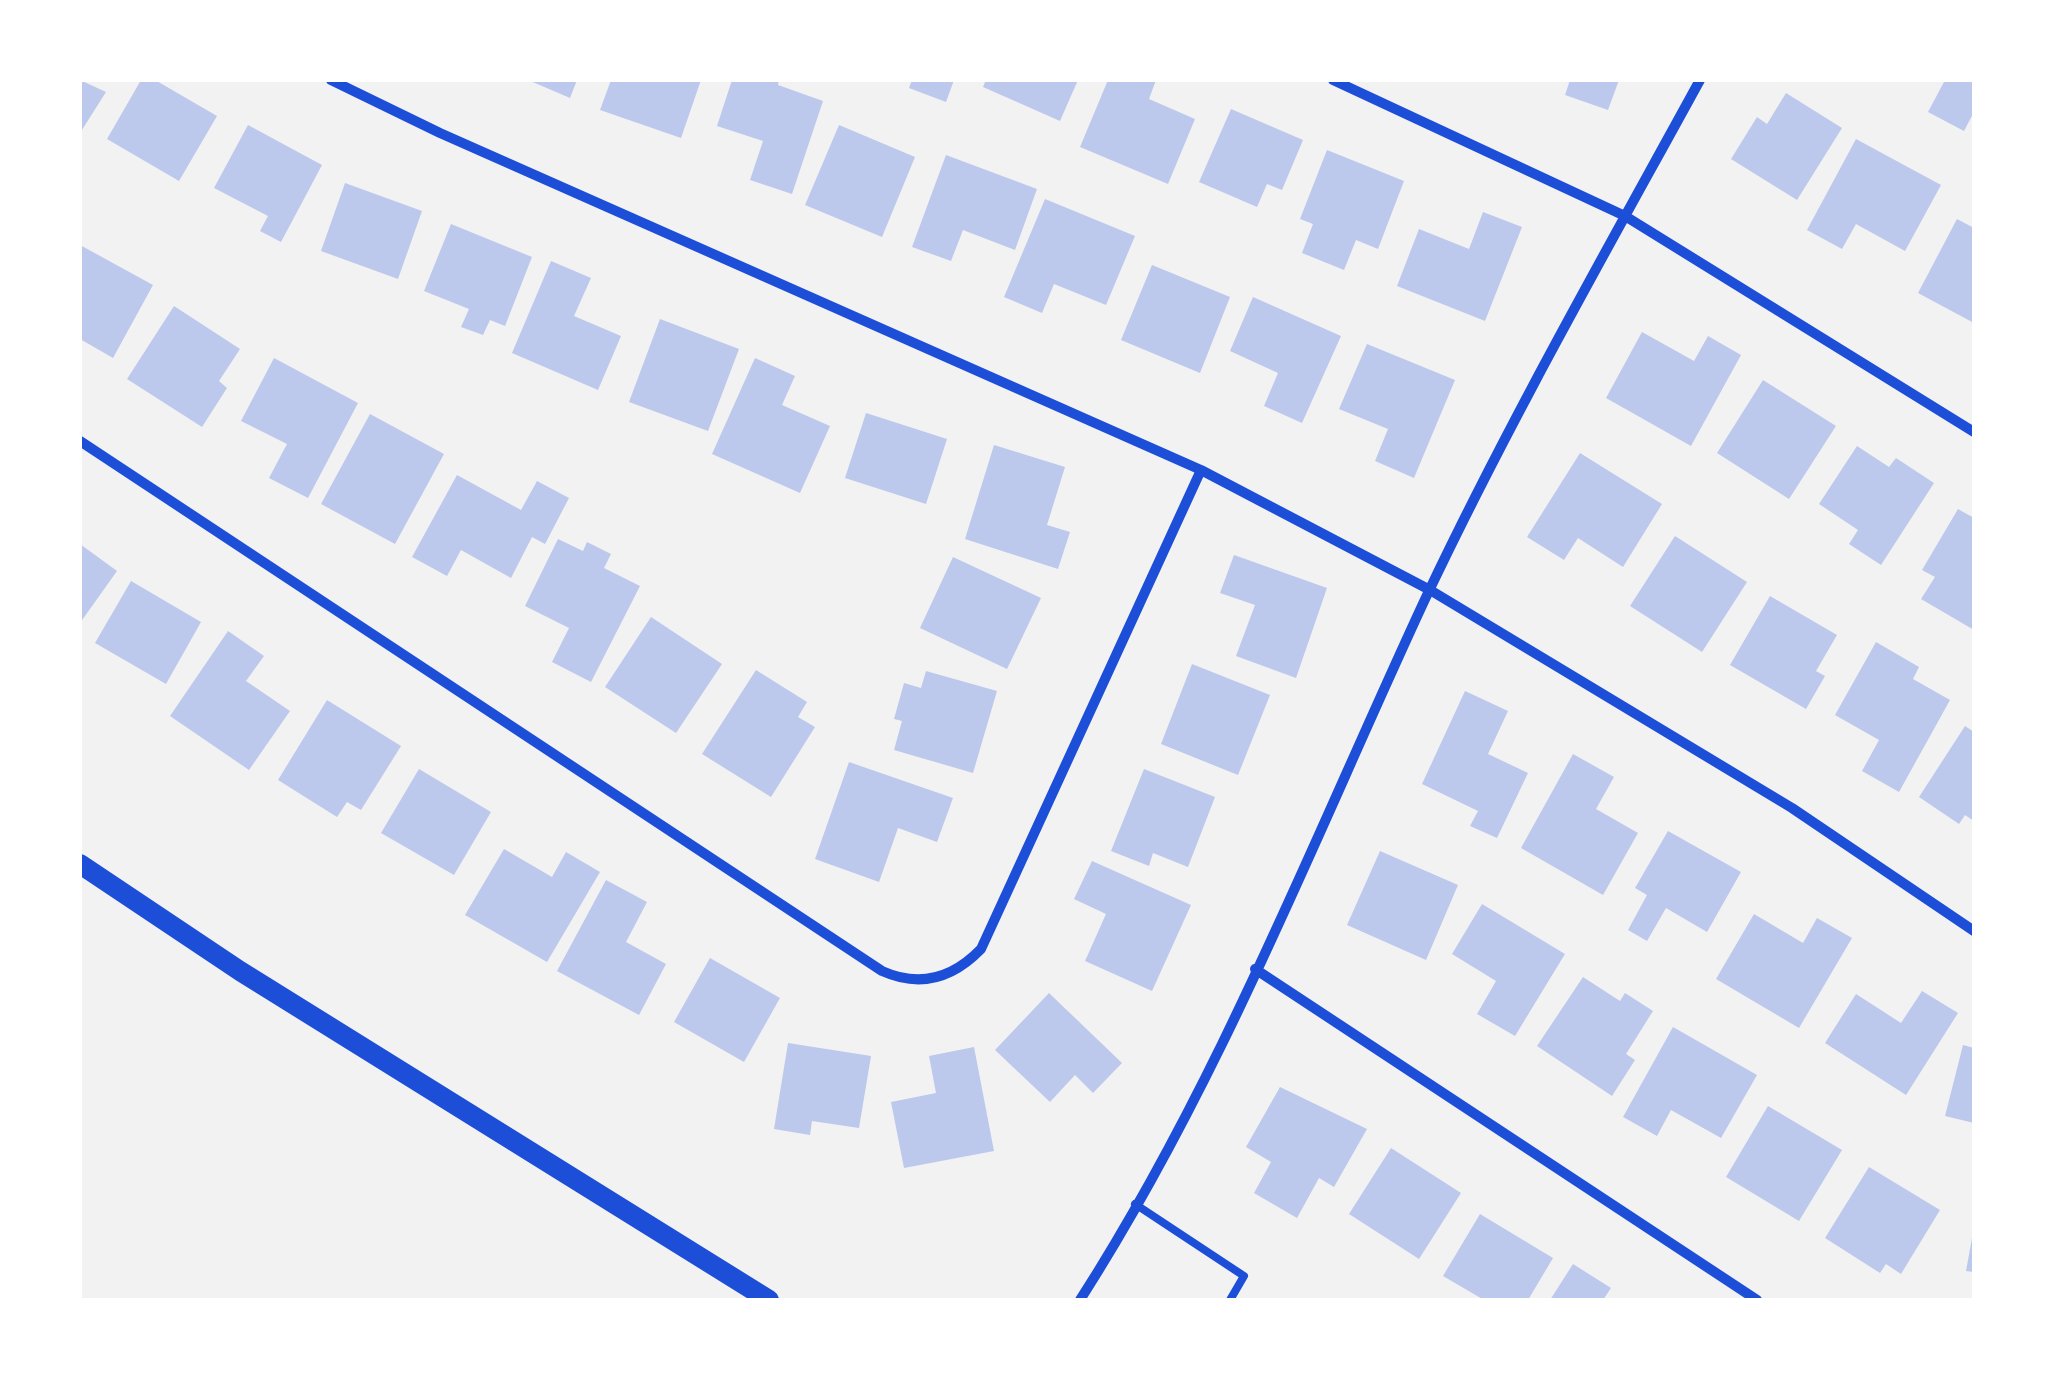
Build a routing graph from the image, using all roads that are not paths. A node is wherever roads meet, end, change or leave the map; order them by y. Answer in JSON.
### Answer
{"nodes":[{"id":1,"x":331,"y":80,"type":"edge"},
{"id":2,"x":1333,"y":80,"type":"edge"},
{"id":3,"x":1700,"y":80,"type":"edge"},
{"id":4,"x":1625,"y":216,"type":"junction"},
{"id":5,"x":1974,"y":432,"type":"edge"},
{"id":6,"x":80,"y":441,"type":"edge"},
{"id":7,"x":1201,"y":470,"type":"junction"},
{"id":8,"x":1430,"y":590,"type":"junction"},
{"id":9,"x":80,"y":864,"type":"edge"},
{"id":10,"x":1974,"y":932,"type":"edge"},
{"id":11,"x":1255,"y":970,"type":"junction"},
{"id":12,"x":1135,"y":1204,"type":"junction"},
{"id":13,"x":769,"y":1300,"type":"edge"},
{"id":14,"x":1080,"y":1300,"type":"edge"},
{"id":15,"x":1230,"y":1300,"type":"edge"},
{"id":16,"x":1757,"y":1300,"type":"edge"}],
"edges":[{"from":1,"to":7,"type":"street"},
{"from":2,"to":4,"type":"street"},
{"from":3,"to":4,"type":"street"},
{"from":4,"to":5,"type":"street"},
{"from":4,"to":8,"type":"street"},
{"from":6,"to":7,"type":"street"},
{"from":7,"to":8,"type":"street"},
{"from":8,"to":10,"type":"street"},
{"from":8,"to":11,"type":"street"},
{"from":9,"to":13,"type":"main road"},
{"from":11,"to":12,"type":"street"},
{"from":11,"to":16,"type":"street"},
{"from":12,"to":14,"type":"street"},
{"from":12,"to":15,"type":"lane"}]}
